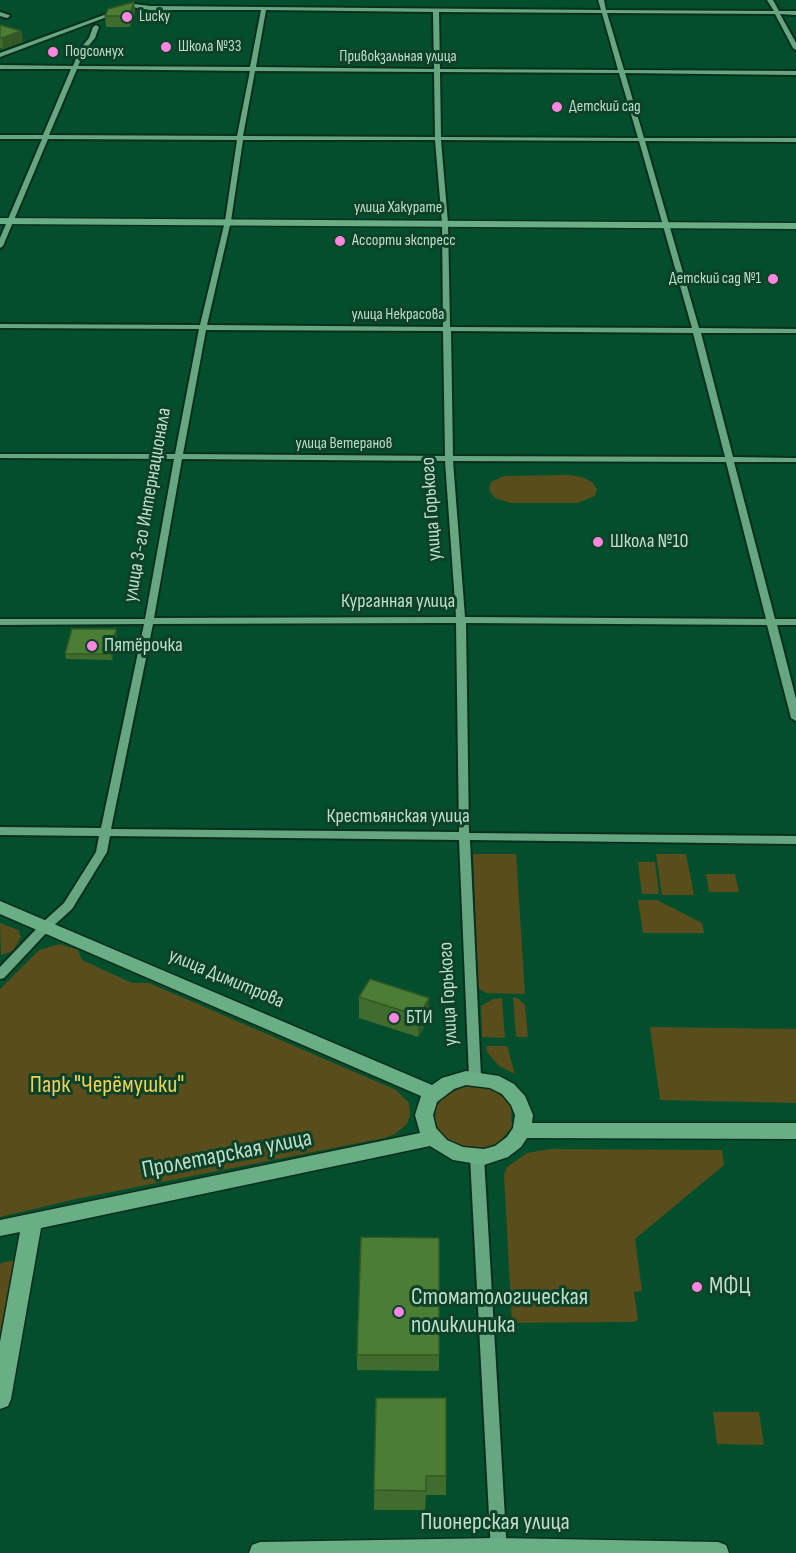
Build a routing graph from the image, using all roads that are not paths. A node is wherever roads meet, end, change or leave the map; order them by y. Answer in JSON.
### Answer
{"nodes":[{"id":1,"x":152,"y":0,"type":"edge"},
{"id":2,"x":601,"y":0,"type":"edge"},
{"id":3,"x":770,"y":0,"type":"edge"},
{"id":4,"x":134,"y":6,"type":"junction"},
{"id":5,"x":264,"y":9,"type":"junction"},
{"id":6,"x":436,"y":10,"type":"junction"},
{"id":7,"x":604,"y":12,"type":"junction"},
{"id":8,"x":776,"y":12,"type":"junction"},
{"id":9,"x":796,"y":12,"type":"edge"},
{"id":10,"x":0,"y":14,"type":"edge"},
{"id":11,"x":7,"y":16,"type":"dead end"},
{"id":12,"x":96,"y":27,"type":"dead end"},
{"id":13,"x":796,"y":48,"type":"edge"},
{"id":14,"x":0,"y":55,"type":"edge"},
{"id":15,"x":0,"y":67,"type":"edge"},
{"id":16,"x":75,"y":68,"type":"junction"},
{"id":17,"x":254,"y":69,"type":"junction"},
{"id":18,"x":438,"y":71,"type":"junction"},
{"id":19,"x":622,"y":72,"type":"junction"},
{"id":20,"x":796,"y":74,"type":"edge"},
{"id":21,"x":0,"y":137,"type":"edge"},
{"id":22,"x":47,"y":137,"type":"junction"},
{"id":23,"x":240,"y":137,"type":"junction"},
{"id":24,"x":438,"y":138,"type":"junction"},
{"id":25,"x":640,"y":139,"type":"junction"},
{"id":26,"x":796,"y":140,"type":"edge"},
{"id":27,"x":0,"y":221,"type":"edge"},
{"id":28,"x":11,"y":221,"type":"junction"},
{"id":29,"x":228,"y":221,"type":"junction"},
{"id":30,"x":445,"y":223,"type":"junction"},
{"id":31,"x":667,"y":224,"type":"junction"},
{"id":32,"x":796,"y":226,"type":"edge"},
{"id":33,"x":0,"y":246,"type":"edge"},
{"id":34,"x":0,"y":326,"type":"edge"},
{"id":35,"x":203,"y":328,"type":"junction"},
{"id":36,"x":447,"y":329,"type":"junction"},
{"id":37,"x":696,"y":329,"type":"junction"},
{"id":38,"x":796,"y":331,"type":"edge"},
{"id":39,"x":0,"y":456,"type":"edge"},
{"id":40,"x":178,"y":458,"type":"junction"},
{"id":41,"x":449,"y":460,"type":"junction"},
{"id":42,"x":731,"y":460,"type":"junction"},
{"id":43,"x":796,"y":460,"type":"edge"},
{"id":44,"x":461,"y":620,"type":"junction"},
{"id":45,"x":0,"y":622,"type":"edge"},
{"id":46,"x":772,"y":622,"type":"junction"},
{"id":47,"x":796,"y":622,"type":"edge"},
{"id":48,"x":149,"y":623,"type":"junction"},
{"id":49,"x":796,"y":718,"type":"edge"},
{"id":50,"x":0,"y":831,"type":"edge"},
{"id":51,"x":106,"y":833,"type":"junction"},
{"id":52,"x":464,"y":836,"type":"junction"},
{"id":53,"x":796,"y":840,"type":"edge"},
{"id":54,"x":0,"y":907,"type":"edge"},
{"id":55,"x":46,"y":926,"type":"junction"},
{"id":56,"x":3,"y":967,"type":"edge"},
{"id":57,"x":475,"y":1077,"type":"junction"},
{"id":58,"x":433,"y":1093,"type":"junction"},
{"id":59,"x":522,"y":1130,"type":"junction"},
{"id":60,"x":796,"y":1131,"type":"edge"},
{"id":61,"x":432,"y":1138,"type":"junction"},
{"id":62,"x":477,"y":1157,"type":"junction"},
{"id":63,"x":32,"y":1222,"type":"junction"},
{"id":64,"x":0,"y":1228,"type":"edge"},
{"id":65,"x":0,"y":1399,"type":"edge"},
{"id":66,"x":498,"y":1551,"type":"edge"},
{"id":67,"x":260,"y":1553,"type":"edge"},
{"id":68,"x":718,"y":1553,"type":"edge"}],
"edges":[{"from":1,"to":4,"type":"street"},
{"from":2,"to":7,"type":"street"},
{"from":3,"to":8,"type":"street"},
{"from":4,"to":5,"type":"street"},
{"from":4,"to":14,"type":"street"},
{"from":5,"to":6,"type":"street"},
{"from":5,"to":17,"type":"street","name":"улица 3-го Интернационала"},
{"from":6,"to":7,"type":"street"},
{"from":6,"to":18,"type":"street","name":"улица Горького"},
{"from":7,"to":8,"type":"street"},
{"from":7,"to":19,"type":"street"},
{"from":8,"to":9,"type":"street"},
{"from":8,"to":13,"type":"street"},
{"from":10,"to":11,"type":"street"},
{"from":12,"to":16,"type":"street"},
{"from":15,"to":16,"type":"street","name":"Привокзальная улица"},
{"from":16,"to":17,"type":"street","name":"Привокзальная улица"},
{"from":16,"to":22,"type":"street"},
{"from":17,"to":18,"type":"street","name":"Привокзальная улица"},
{"from":17,"to":23,"type":"street","name":"улица 3-го Интернационала"},
{"from":18,"to":19,"type":"street","name":"Привокзальная улица"},
{"from":18,"to":24,"type":"street","name":"улица Горького"},
{"from":19,"to":20,"type":"street","name":"Привокзальная улица"},
{"from":19,"to":25,"type":"street"},
{"from":21,"to":22,"type":"street"},
{"from":22,"to":23,"type":"street"},
{"from":22,"to":28,"type":"street"},
{"from":23,"to":24,"type":"street"},
{"from":23,"to":29,"type":"street","name":"улица 3-го Интернационала"},
{"from":24,"to":25,"type":"street"},
{"from":24,"to":30,"type":"street","name":"улица Горького"},
{"from":25,"to":26,"type":"street"},
{"from":25,"to":31,"type":"street"},
{"from":27,"to":28,"type":"main road","name":"улица Хакурате"},
{"from":28,"to":29,"type":"main road","name":"улица Хакурате"},
{"from":28,"to":33,"type":"street"},
{"from":29,"to":30,"type":"main road","name":"улица Хакурате"},
{"from":29,"to":35,"type":"street","name":"улица 3-го Интернационала"},
{"from":30,"to":31,"type":"main road","name":"улица Хакурате"},
{"from":30,"to":36,"type":"street","name":"улица Горького"},
{"from":31,"to":32,"type":"main road","name":"улица Хакурате"},
{"from":31,"to":37,"type":"street"},
{"from":34,"to":35,"type":"street","name":"улица Некрасова"},
{"from":35,"to":36,"type":"street","name":"улица Некрасова"},
{"from":35,"to":40,"type":"street","name":"улица 3-го Интернационала"},
{"from":36,"to":37,"type":"street","name":"улица Некрасова"},
{"from":36,"to":41,"type":"street","name":"улица Горького"},
{"from":37,"to":38,"type":"street","name":"улица Некрасова"},
{"from":37,"to":42,"type":"street"},
{"from":39,"to":40,"type":"street","name":"улица Ветеранов"},
{"from":40,"to":41,"type":"street","name":"улица Ветеранов"},
{"from":40,"to":48,"type":"street","name":"улица 3-го Интернационала"},
{"from":41,"to":42,"type":"street","name":"улица Ветеранов"},
{"from":41,"to":44,"type":"street","name":"улица Горького"},
{"from":42,"to":43,"type":"street","name":"улица Ветеранов"},
{"from":42,"to":46,"type":"street"},
{"from":44,"to":46,"type":"street","name":"Курганная улица"},
{"from":44,"to":48,"type":"street","name":"Курганная улица"},
{"from":44,"to":52,"type":"street","name":"улица Горького"},
{"from":45,"to":48,"type":"street","name":"Курганная улица"},
{"from":46,"to":47,"type":"street","name":"Курганная улица"},
{"from":46,"to":49,"type":"street"},
{"from":48,"to":51,"type":"street","name":"улица 3-го Интернационала"},
{"from":50,"to":51,"type":"street","name":"Крестьянская улица"},
{"from":51,"to":52,"type":"street","name":"Крестьянская улица"},
{"from":51,"to":55,"type":"street","name":"улица 3-го Интернационала"},
{"from":52,"to":53,"type":"street","name":"Крестьянская улица"},
{"from":52,"to":57,"type":"street","name":"улица Горького"},
{"from":54,"to":55,"type":"main road","name":"улица Димитрова"},
{"from":55,"to":56,"type":"street","name":"улица 3-го Интернационала"},
{"from":55,"to":58,"type":"main road","name":"улица Димитрова"},
{"from":57,"to":58,"type":"main road"},
{"from":57,"to":59,"type":"main road"},
{"from":58,"to":61,"type":"main road"},
{"from":59,"to":60,"type":"main road"},
{"from":59,"to":62,"type":"main road"},
{"from":61,"to":62,"type":"main road"},
{"from":61,"to":63,"type":"main road","name":"Пролетарская улица"},
{"from":62,"to":66,"type":"street"},
{"from":63,"to":64,"type":"main road","name":"Пролетарская улица"},
{"from":63,"to":65,"type":"main road"},
{"from":66,"to":67,"type":"main road","name":"Пионерская улица"},
{"from":66,"to":68,"type":"main road","name":"Пионерская улица"}]}
